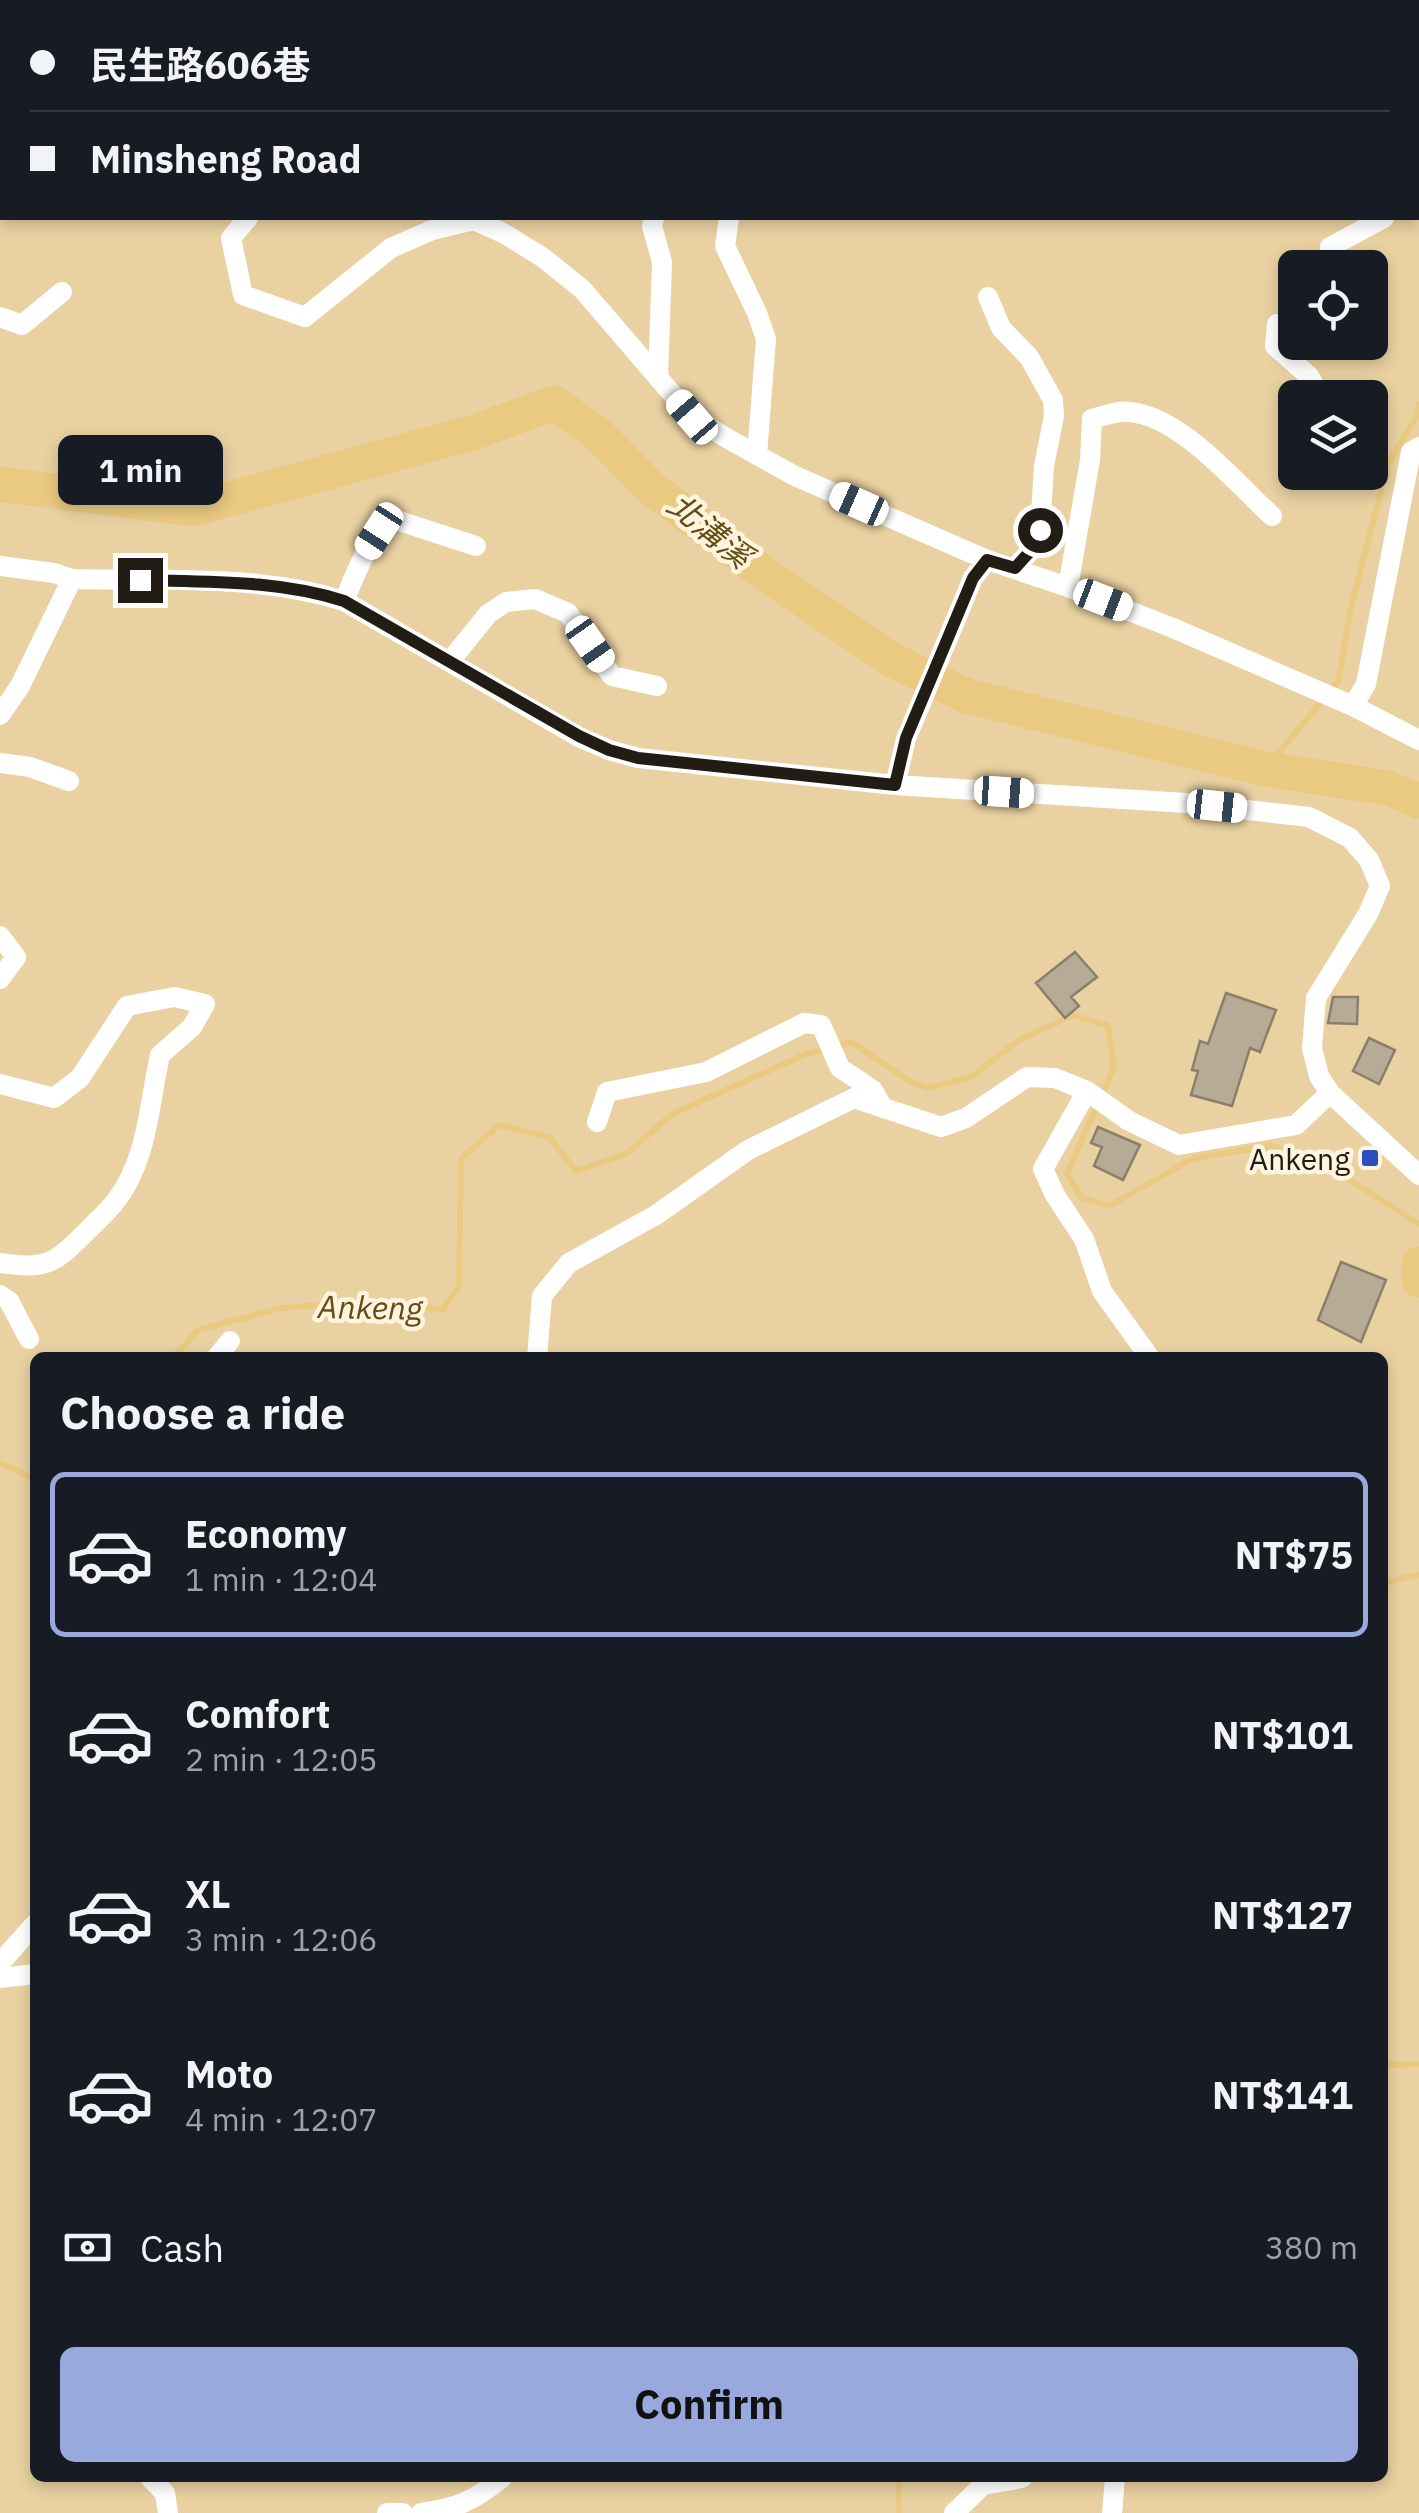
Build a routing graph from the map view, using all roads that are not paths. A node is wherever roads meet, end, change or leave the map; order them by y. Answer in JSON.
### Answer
{"nodes":[{"id":1,"x":246,"y":220,"type":"edge"},
{"id":2,"x":474,"y":220,"type":"edge"},
{"id":3,"x":474,"y":220,"type":"edge"},
{"id":4,"x":654,"y":220,"type":"edge"},
{"id":5,"x":729,"y":220,"type":"edge"},
{"id":6,"x":1380,"y":220,"type":"edge"},
{"id":7,"x":1330,"y":250,"type":"edge"},
{"id":8,"x":62,"y":292,"type":"dead end"},
{"id":9,"x":988,"y":298,"type":"dead end"},
{"id":10,"x":0,"y":317,"type":"edge"},
{"id":11,"x":1278,"y":324,"type":"edge"},
{"id":12,"x":1278,"y":349,"type":"edge"},
{"id":13,"x":1291,"y":360,"type":"edge"},
{"id":14,"x":658,"y":378,"type":"junction"},
{"id":15,"x":1311,"y":380,"type":"edge"},
{"id":16,"x":757,"y":456,"type":"junction"},
{"id":17,"x":1416,"y":461,"type":"edge"},
{"id":18,"x":1272,"y":516,"type":"dead end"},
{"id":19,"x":476,"y":546,"type":"dead end"},
{"id":20,"x":987,"y":560,"type":"junction"},
{"id":21,"x":0,"y":566,"type":"edge"},
{"id":22,"x":1015,"y":568,"type":"junction"},
{"id":23,"x":72,"y":579,"type":"junction"},
{"id":24,"x":1068,"y":586,"type":"junction"},
{"id":25,"x":344,"y":601,"type":"junction"},
{"id":26,"x":451,"y":660,"type":"junction"},
{"id":27,"x":657,"y":686,"type":"dead end"},
{"id":28,"x":1346,"y":703,"type":"junction"},
{"id":29,"x":0,"y":715,"type":"edge"},
{"id":30,"x":1419,"y":740,"type":"edge"},
{"id":31,"x":0,"y":764,"type":"edge"},
{"id":32,"x":69,"y":781,"type":"dead end"},
{"id":33,"x":895,"y":785,"type":"junction"},
{"id":34,"x":0,"y":936,"type":"edge"},
{"id":35,"x":0,"y":978,"type":"edge"},
{"id":36,"x":0,"y":1084,"type":"edge"},
{"id":37,"x":1087,"y":1090,"type":"junction"},
{"id":38,"x":1330,"y":1094,"type":"junction"},
{"id":39,"x":883,"y":1108,"type":"junction"},
{"id":40,"x":597,"y":1122,"type":"dead end"},
{"id":41,"x":1419,"y":1175,"type":"edge"},
{"id":42,"x":0,"y":1262,"type":"edge"},
{"id":43,"x":0,"y":1295,"type":"edge"},
{"id":44,"x":28,"y":1339,"type":"dead end"},
{"id":45,"x":230,"y":1341,"type":"dead end"},
{"id":46,"x":221,"y":1352,"type":"edge"},
{"id":47,"x":537,"y":1352,"type":"edge"},
{"id":48,"x":1146,"y":1352,"type":"edge"},
{"id":49,"x":30,"y":1930,"type":"edge"},
{"id":50,"x":0,"y":1963,"type":"edge"},
{"id":51,"x":30,"y":1975,"type":"edge"},
{"id":52,"x":0,"y":1978,"type":"edge"},
{"id":53,"x":157,"y":2482,"type":"edge"},
{"id":54,"x":497,"y":2482,"type":"edge"},
{"id":55,"x":1002,"y":2482,"type":"edge"},
{"id":56,"x":1115,"y":2482,"type":"edge"},
{"id":57,"x":168,"y":2513,"type":"edge"},
{"id":58,"x":387,"y":2513,"type":"edge"},
{"id":59,"x":402,"y":2513,"type":"edge"},
{"id":60,"x":421,"y":2513,"type":"edge"},
{"id":61,"x":954,"y":2513,"type":"edge"},
{"id":62,"x":1112,"y":2513,"type":"edge"}],
"edges":[{"from":1,"to":3,"type":"street"},
{"from":2,"to":14,"type":"street"},
{"from":4,"to":14,"type":"street"},
{"from":5,"to":16,"type":"street"},
{"from":6,"to":7,"type":"street"},
{"from":8,"to":10,"type":"street"},
{"from":9,"to":22,"type":"street"},
{"from":11,"to":12,"type":"street"},
{"from":13,"to":15,"type":"street"},
{"from":14,"to":16,"type":"street"},
{"from":16,"to":20,"type":"street"},
{"from":17,"to":28,"type":"street"},
{"from":18,"to":24,"type":"street"},
{"from":19,"to":25,"type":"street"},
{"from":20,"to":22,"type":"street"},
{"from":20,"to":33,"type":"street"},
{"from":21,"to":23,"type":"street"},
{"from":22,"to":24,"type":"street"},
{"from":23,"to":25,"type":"street"},
{"from":23,"to":29,"type":"street"},
{"from":24,"to":28,"type":"street"},
{"from":25,"to":26,"type":"street"},
{"from":26,"to":27,"type":"street"},
{"from":26,"to":33,"type":"street"},
{"from":28,"to":30,"type":"street"},
{"from":31,"to":32,"type":"street"},
{"from":33,"to":38,"type":"street"},
{"from":34,"to":35,"type":"street"},
{"from":36,"to":42,"type":"street"},
{"from":37,"to":38,"type":"street"},
{"from":37,"to":39,"type":"street"},
{"from":37,"to":48,"type":"street"},
{"from":38,"to":41,"type":"street"},
{"from":39,"to":40,"type":"street"},
{"from":39,"to":47,"type":"street"},
{"from":43,"to":44,"type":"street"},
{"from":45,"to":46,"type":"street"},
{"from":49,"to":50,"type":"street"},
{"from":51,"to":52,"type":"street"},
{"from":53,"to":57,"type":"street"},
{"from":54,"to":60,"type":"street"},
{"from":55,"to":61,"type":"street"},
{"from":56,"to":62,"type":"street"},
{"from":58,"to":59,"type":"street"}]}
